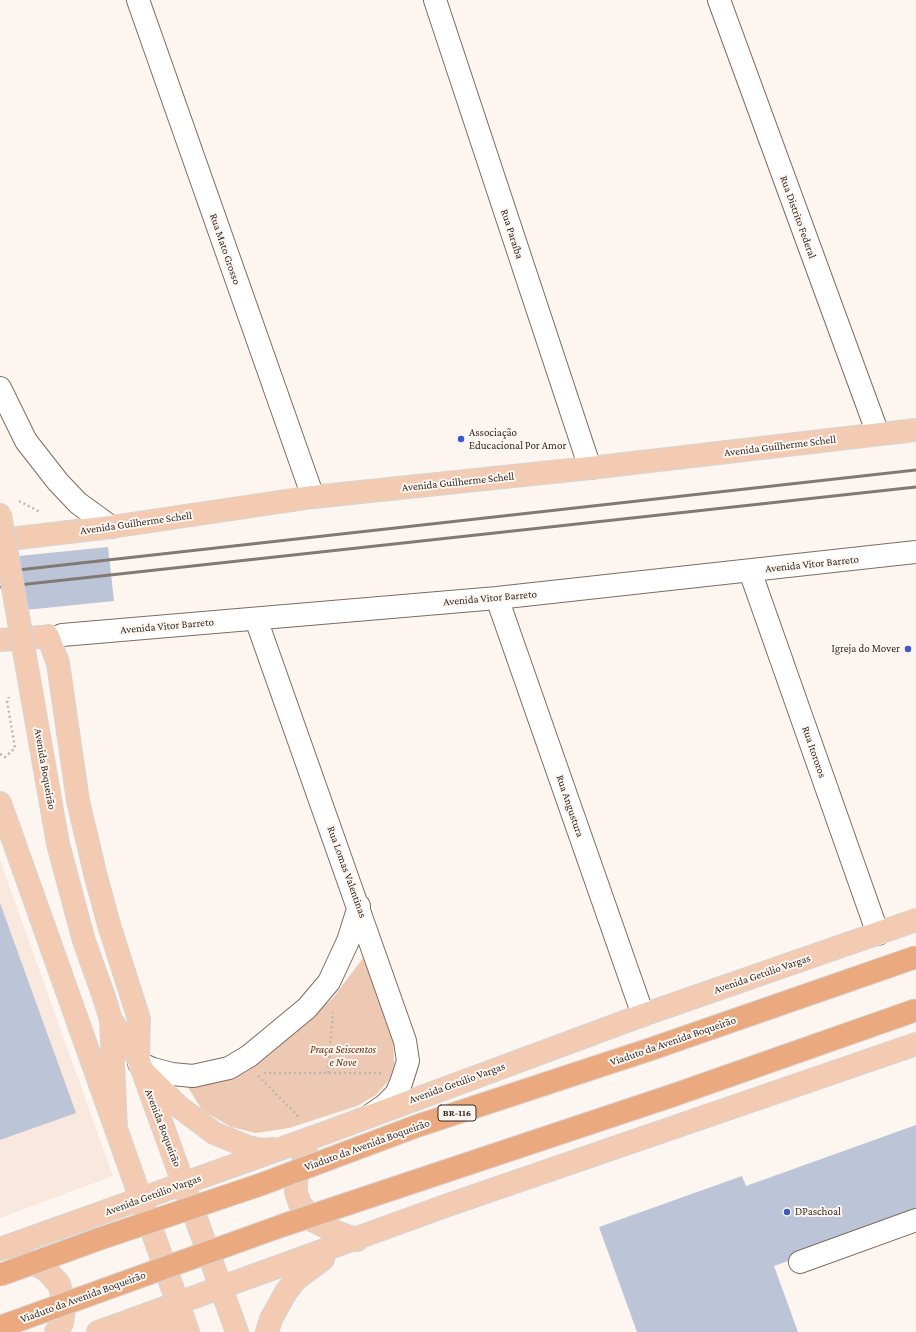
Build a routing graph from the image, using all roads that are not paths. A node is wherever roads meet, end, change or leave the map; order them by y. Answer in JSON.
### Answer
{"nodes":[{"id":1,"x":138,"y":0,"type":"edge"},
{"id":2,"x":435,"y":0,"type":"edge"},
{"id":3,"x":719,"y":0,"type":"edge"},
{"id":4,"x":0,"y":388,"type":"edge"},
{"id":5,"x":916,"y":430,"type":"edge"},
{"id":6,"x":878,"y":434,"type":"junction"},
{"id":7,"x":590,"y":468,"type":"junction"},
{"id":8,"x":313,"y":498,"type":"junction"},
{"id":9,"x":6,"y":506,"type":"edge"},
{"id":10,"x":110,"y":527,"type":"junction"},
{"id":11,"x":0,"y":540,"type":"edge"},
{"id":12,"x":916,"y":552,"type":"edge"},
{"id":13,"x":750,"y":571,"type":"junction"},
{"id":14,"x":497,"y":598,"type":"junction"},
{"id":15,"x":256,"y":619,"type":"junction"},
{"id":16,"x":55,"y":636,"type":"junction"},
{"id":17,"x":0,"y":640,"type":"edge"},
{"id":18,"x":0,"y":803,"type":"edge"},
{"id":19,"x":359,"y":906,"type":"junction"},
{"id":20,"x":916,"y":920,"type":"edge"},
{"id":21,"x":878,"y":934,"type":"junction"},
{"id":22,"x":916,"y":957,"type":"edge"},
{"id":23,"x":916,"y":1010,"type":"edge"},
{"id":24,"x":643,"y":1015,"type":"junction"},
{"id":25,"x":112,"y":1020,"type":"junction"},
{"id":26,"x":916,"y":1044,"type":"edge"},
{"id":27,"x":139,"y":1064,"type":"junction"},
{"id":28,"x":369,"y":1116,"type":"junction"},
{"id":29,"x":322,"y":1134,"type":"junction"},
{"id":30,"x":119,"y":1138,"type":"junction"},
{"id":31,"x":280,"y":1149,"type":"junction"},
{"id":32,"x":184,"y":1183,"type":"junction"},
{"id":33,"x":142,"y":1200,"type":"junction"},
{"id":34,"x":94,"y":1216,"type":"junction"},
{"id":35,"x":916,"y":1220,"type":"edge"},
{"id":36,"x":357,"y":1240,"type":"junction"},
{"id":37,"x":0,"y":1249,"type":"edge"},
{"id":38,"x":800,"y":1262,"type":"dead end"},
{"id":39,"x":0,"y":1275,"type":"edge"},
{"id":40,"x":222,"y":1287,"type":"junction"},
{"id":41,"x":178,"y":1304,"type":"junction"},
{"id":42,"x":132,"y":1320,"type":"junction"},
{"id":43,"x":0,"y":1327,"type":"edge"},
{"id":44,"x":56,"y":1332,"type":"edge"},
{"id":45,"x":98,"y":1332,"type":"edge"},
{"id":46,"x":173,"y":1332,"type":"edge"},
{"id":47,"x":188,"y":1332,"type":"edge"},
{"id":48,"x":237,"y":1332,"type":"edge"},
{"id":49,"x":267,"y":1332,"type":"edge"}],
"edges":[{"from":1,"to":8,"type":"street","name":"Rua Mato Grosso"},
{"from":2,"to":7,"type":"street","name":"Rua Paraíba"},
{"from":3,"to":6,"type":"street","name":"Rua Distrito Federal"},
{"from":4,"to":10,"type":"street"},
{"from":5,"to":6,"type":"main road","name":"Avenida Guilherme Schell"},
{"from":6,"to":7,"type":"main road","name":"Avenida Guilherme Schell"},
{"from":7,"to":8,"type":"main road","name":"Avenida Guilherme Schell"},
{"from":8,"to":10,"type":"main road","name":"Avenida Guilherme Schell"},
{"from":9,"to":25,"type":"main road","name":"Avenida Boqueirão","bridge":true},
{"from":10,"to":11,"type":"main road","name":"Avenida Guilherme Schell"},
{"from":12,"to":13,"type":"street","name":"Avenida Vitor Barreto"},
{"from":13,"to":14,"type":"street","name":"Avenida Vitor Barreto"},
{"from":13,"to":21,"type":"street","name":"Rua Itororos"},
{"from":14,"to":15,"type":"street","name":"Avenida Vitor Barreto"},
{"from":14,"to":24,"type":"street","name":"Rua Angustura"},
{"from":15,"to":16,"type":"street","name":"Avenida Vitor Barreto"},
{"from":15,"to":19,"type":"street","name":"Rua Lomas Valentinas"},
{"from":16,"to":17,"type":"main road"},
{"from":16,"to":27,"type":"main road"},
{"from":18,"to":30,"type":"main road"},
{"from":19,"to":27,"type":"street"},
{"from":19,"to":28,"type":"street","name":"Rua Lomas Valentinas"},
{"from":20,"to":21,"type":"main road","name":"Avenida Getúlio Vargas"},
{"from":21,"to":24,"type":"main road","name":"Avenida Getúlio Vargas"},
{"from":22,"to":39,"type":"highway","name":"Viaduto da Avenida Boqueirão","number":"BR-116","bridge":true},
{"from":23,"to":43,"type":"highway","name":"Viaduto da Avenida Boqueirão","bridge":true},
{"from":24,"to":28,"type":"main road","name":"Avenida Getúlio Vargas"},
{"from":25,"to":27,"type":"main road","name":"Avenida Boqueirão"},
{"from":25,"to":30,"type":"main road","name":"Avenida Boqueirão"},
{"from":26,"to":36,"type":"main road"},
{"from":27,"to":31,"type":"main road"},
{"from":27,"to":32,"type":"main road","name":"Avenida Boqueirão"},
{"from":28,"to":29,"type":"main road","name":"Avenida Getúlio Vargas"},
{"from":29,"to":31,"type":"main road","name":"Avenida Getúlio Vargas"},
{"from":29,"to":36,"type":"main road"},
{"from":30,"to":33,"type":"main road","name":"Avenida Boqueirão"},
{"from":30,"to":34,"type":"main road"},
{"from":31,"to":32,"type":"main road","name":"Avenida Getúlio Vargas"},
{"from":32,"to":33,"type":"main road","name":"Avenida Getúlio Vargas"},
{"from":32,"to":40,"type":"main road","name":"Avenida Boqueirão"},
{"from":33,"to":34,"type":"main road","name":"Avenida Getúlio Vargas"},
{"from":33,"to":41,"type":"main road","name":"Avenida Boqueirão"},
{"from":34,"to":37,"type":"main road","name":"Avenida Getúlio Vargas"},
{"from":35,"to":38,"type":"street"},
{"from":36,"to":40,"type":"main road"},
{"from":36,"to":49,"type":"main road"},
{"from":37,"to":44,"type":"main road"},
{"from":40,"to":41,"type":"main road"},
{"from":40,"to":48,"type":"main road","name":"Avenida Boqueirão"},
{"from":41,"to":42,"type":"main road"},
{"from":41,"to":47,"type":"main road","name":"Avenida Boqueirão"},
{"from":42,"to":45,"type":"main road"},
{"from":42,"to":46,"type":"main road"}]}
